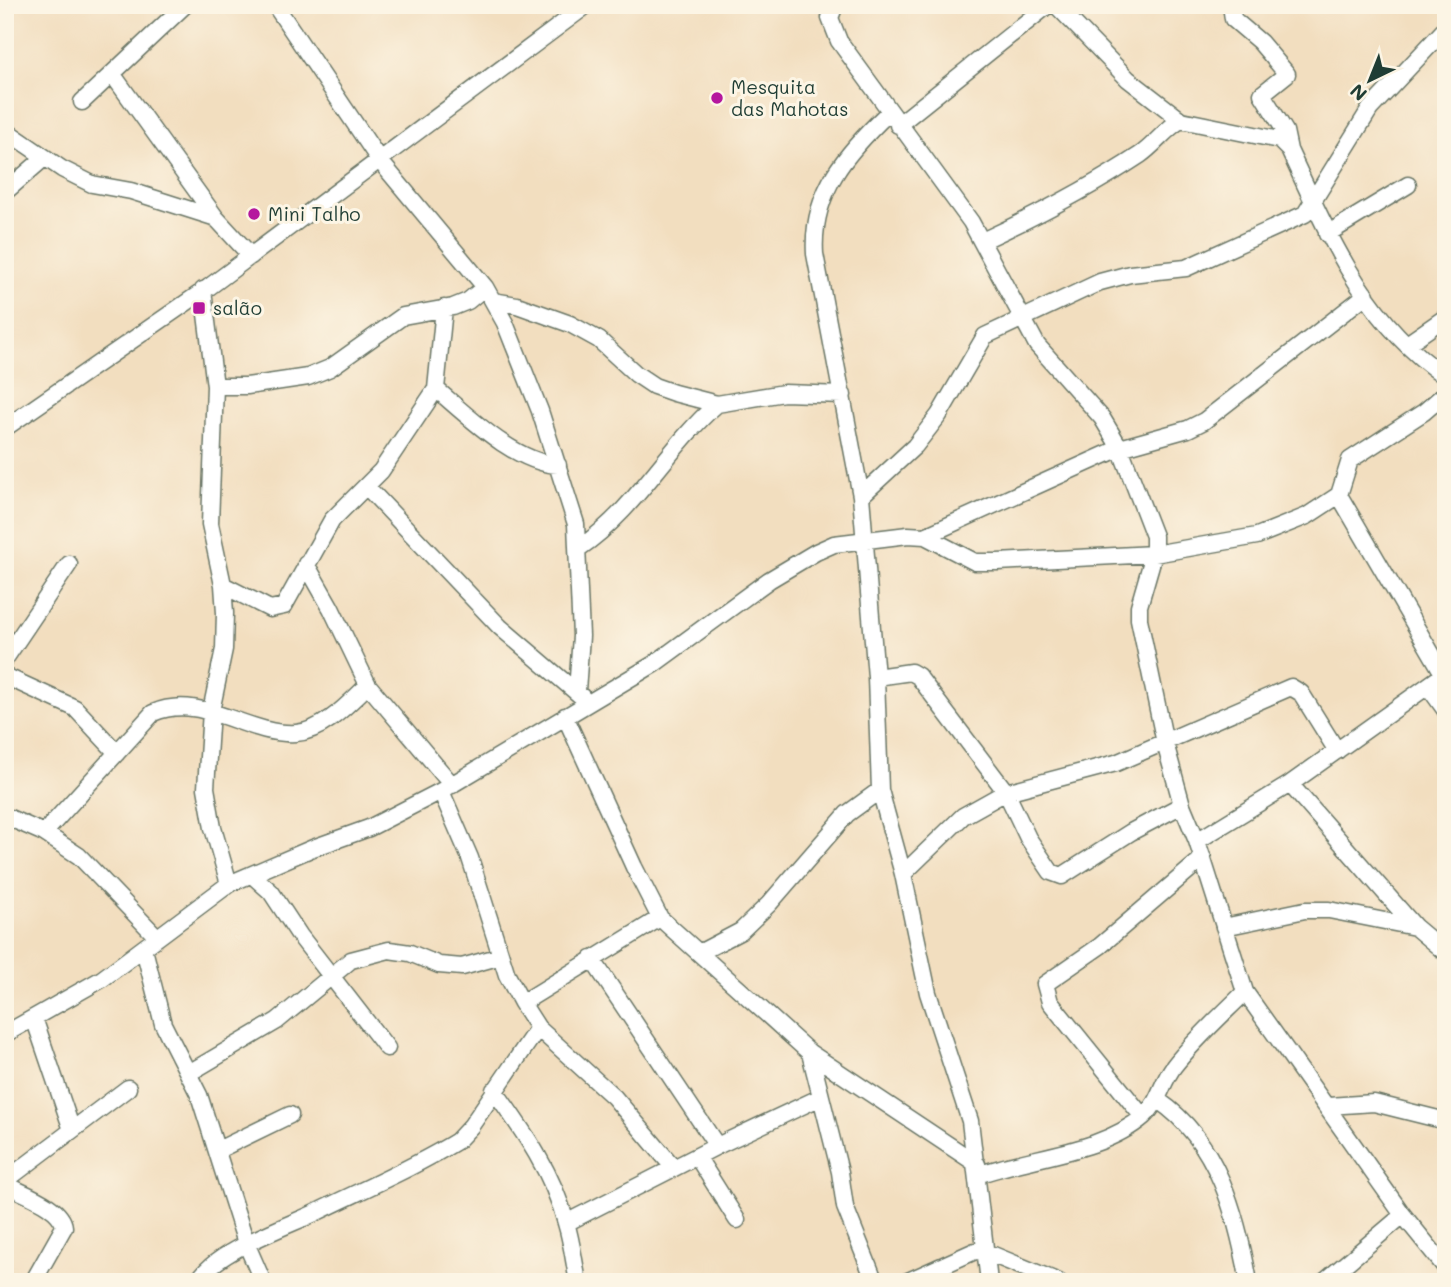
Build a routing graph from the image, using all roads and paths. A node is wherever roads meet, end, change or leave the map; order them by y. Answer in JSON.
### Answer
{"nodes":[{"id":1,"x":185,"y":5,"type":"edge"},
{"id":2,"x":275,"y":5,"type":"edge"},
{"id":3,"x":587,"y":5,"type":"edge"},
{"id":4,"x":835,"y":5,"type":"edge"},
{"id":5,"x":1048,"y":5,"type":"edge"},
{"id":6,"x":1056,"y":5,"type":"edge"},
{"id":7,"x":1231,"y":5,"type":"edge"},
{"id":8,"x":1446,"y":28,"type":"edge"},
{"id":9,"x":113,"y":75,"type":"junction"},
{"id":10,"x":82,"y":102,"type":"dead end"},
{"id":11,"x":893,"y":118,"type":"junction"},
{"id":12,"x":1181,"y":120,"type":"junction"},
{"id":13,"x":5,"y":130,"type":"edge"},
{"id":14,"x":1289,"y":150,"type":"junction"},
{"id":15,"x":44,"y":158,"type":"junction"},
{"id":16,"x":380,"y":161,"type":"junction"},
{"id":17,"x":1408,"y":186,"type":"dead end"},
{"id":18,"x":5,"y":192,"type":"edge"},
{"id":19,"x":1311,"y":202,"type":"junction"},
{"id":20,"x":216,"y":218,"type":"junction"},
{"id":21,"x":1327,"y":234,"type":"junction"},
{"id":22,"x":982,"y":241,"type":"junction"},
{"id":23,"x":251,"y":256,"type":"junction"},
{"id":24,"x":203,"y":290,"type":"junction"},
{"id":25,"x":489,"y":294,"type":"junction"},
{"id":26,"x":1366,"y":295,"type":"junction"},
{"id":27,"x":444,"y":308,"type":"junction"},
{"id":28,"x":1446,"y":317,"type":"edge"},
{"id":29,"x":1022,"y":319,"type":"junction"},
{"id":30,"x":1407,"y":344,"type":"junction"},
{"id":31,"x":1446,"y":377,"type":"edge"},
{"id":32,"x":215,"y":386,"type":"junction"},
{"id":33,"x":436,"y":389,"type":"junction"},
{"id":34,"x":1446,"y":393,"type":"edge"},
{"id":35,"x":843,"y":395,"type":"junction"},
{"id":36,"x":717,"y":404,"type":"junction"},
{"id":37,"x":5,"y":428,"type":"edge"},
{"id":38,"x":1120,"y":448,"type":"junction"},
{"id":39,"x":558,"y":465,"type":"junction"},
{"id":40,"x":366,"y":486,"type":"junction"},
{"id":41,"x":1339,"y":495,"type":"junction"},
{"id":42,"x":861,"y":496,"type":"junction"},
{"id":43,"x":925,"y":536,"type":"junction"},
{"id":44,"x":863,"y":539,"type":"junction"},
{"id":45,"x":578,"y":549,"type":"junction"},
{"id":46,"x":1154,"y":554,"type":"junction"},
{"id":47,"x":69,"y":564,"type":"dead end"},
{"id":48,"x":306,"y":564,"type":"junction"},
{"id":49,"x":223,"y":584,"type":"junction"},
{"id":50,"x":5,"y":659,"type":"edge"},
{"id":51,"x":1445,"y":674,"type":"edge"},
{"id":52,"x":5,"y":676,"type":"edge"},
{"id":53,"x":876,"y":677,"type":"junction"},
{"id":54,"x":368,"y":685,"type":"junction"},
{"id":55,"x":1428,"y":686,"type":"junction"},
{"id":56,"x":582,"y":697,"type":"junction"},
{"id":57,"x":211,"y":711,"type":"junction"},
{"id":58,"x":1446,"y":711,"type":"edge"},
{"id":59,"x":565,"y":716,"type":"junction"},
{"id":60,"x":1165,"y":743,"type":"junction"},
{"id":61,"x":1337,"y":751,"type":"junction"},
{"id":62,"x":117,"y":753,"type":"junction"},
{"id":63,"x":1290,"y":784,"type":"junction"},
{"id":64,"x":447,"y":788,"type":"junction"},
{"id":65,"x":880,"y":790,"type":"junction"},
{"id":66,"x":1006,"y":792,"type":"junction"},
{"id":67,"x":1182,"y":804,"type":"junction"},
{"id":68,"x":5,"y":817,"type":"edge"},
{"id":69,"x":44,"y":833,"type":"junction"},
{"id":70,"x":1197,"y":841,"type":"junction"},
{"id":71,"x":1203,"y":858,"type":"junction"},
{"id":72,"x":903,"y":874,"type":"junction"},
{"id":73,"x":252,"y":875,"type":"junction"},
{"id":74,"x":229,"y":884,"type":"junction"},
{"id":75,"x":660,"y":918,"type":"junction"},
{"id":76,"x":1224,"y":926,"type":"junction"},
{"id":77,"x":1415,"y":927,"type":"junction"},
{"id":78,"x":157,"y":937,"type":"junction"},
{"id":79,"x":144,"y":949,"type":"junction"},
{"id":80,"x":701,"y":952,"type":"junction"},
{"id":81,"x":1446,"y":953,"type":"edge"},
{"id":82,"x":501,"y":956,"type":"junction"},
{"id":83,"x":592,"y":959,"type":"junction"},
{"id":84,"x":332,"y":976,"type":"junction"},
{"id":85,"x":1245,"y":992,"type":"junction"},
{"id":86,"x":522,"y":1003,"type":"junction"},
{"id":87,"x":34,"y":1018,"type":"junction"},
{"id":88,"x":538,"y":1028,"type":"junction"},
{"id":89,"x":5,"y":1034,"type":"edge"},
{"id":90,"x":387,"y":1048,"type":"dead end"},
{"id":91,"x":810,"y":1053,"type":"junction"},
{"id":92,"x":189,"y":1073,"type":"junction"},
{"id":93,"x":128,"y":1088,"type":"dead end"},
{"id":94,"x":494,"y":1090,"type":"junction"},
{"id":95,"x":821,"y":1097,"type":"junction"},
{"id":96,"x":1159,"y":1101,"type":"junction"},
{"id":97,"x":1328,"y":1106,"type":"junction"},
{"id":98,"x":290,"y":1115,"type":"dead end"},
{"id":99,"x":1143,"y":1117,"type":"junction"},
{"id":100,"x":1446,"y":1121,"type":"edge"},
{"id":101,"x":72,"y":1130,"type":"junction"},
{"id":102,"x":717,"y":1146,"type":"junction"},
{"id":103,"x":218,"y":1150,"type":"junction"},
{"id":104,"x":698,"y":1157,"type":"junction"},
{"id":105,"x":674,"y":1168,"type":"junction"},
{"id":106,"x":977,"y":1170,"type":"junction"},
{"id":107,"x":5,"y":1182,"type":"edge"},
{"id":108,"x":1403,"y":1215,"type":"junction"},
{"id":109,"x":737,"y":1220,"type":"dead end"},
{"id":110,"x":566,"y":1223,"type":"junction"},
{"id":111,"x":246,"y":1243,"type":"junction"},
{"id":112,"x":986,"y":1252,"type":"junction"},
{"id":113,"x":1446,"y":1268,"type":"edge"},
{"id":114,"x":33,"y":1282,"type":"edge"},
{"id":115,"x":198,"y":1282,"type":"edge"},
{"id":116,"x":263,"y":1282,"type":"edge"},
{"id":117,"x":578,"y":1282,"type":"edge"},
{"id":118,"x":875,"y":1282,"type":"edge"},
{"id":119,"x":906,"y":1282,"type":"edge"},
{"id":120,"x":989,"y":1282,"type":"edge"},
{"id":121,"x":1059,"y":1282,"type":"edge"},
{"id":122,"x":1249,"y":1282,"type":"edge"},
{"id":123,"x":1324,"y":1282,"type":"edge"}],
"edges":[{"from":1,"to":9,"type":"street"},
{"from":2,"to":16,"type":"street"},
{"from":3,"to":16,"type":"street"},
{"from":4,"to":11,"type":"street"},
{"from":5,"to":11,"type":"street"},
{"from":6,"to":12,"type":"street"},
{"from":7,"to":14,"type":"street"},
{"from":8,"to":19,"type":"street"},
{"from":9,"to":10,"type":"street"},
{"from":9,"to":20,"type":"street"},
{"from":11,"to":22,"type":"street"},
{"from":11,"to":35,"type":"street"},
{"from":12,"to":14,"type":"street"},
{"from":12,"to":22,"type":"street"},
{"from":13,"to":15,"type":"street"},
{"from":14,"to":19,"type":"street"},
{"from":15,"to":18,"type":"street"},
{"from":15,"to":20,"type":"street"},
{"from":16,"to":23,"type":"street"},
{"from":16,"to":25,"type":"street"},
{"from":17,"to":21,"type":"street"},
{"from":19,"to":21,"type":"street"},
{"from":19,"to":29,"type":"street"},
{"from":20,"to":23,"type":"street"},
{"from":21,"to":26,"type":"street"},
{"from":22,"to":29,"type":"street"},
{"from":23,"to":24,"type":"street"},
{"from":24,"to":32,"type":"street"},
{"from":24,"to":37,"type":"street"},
{"from":25,"to":27,"type":"street"},
{"from":25,"to":36,"type":"street"},
{"from":25,"to":39,"type":"street"},
{"from":26,"to":30,"type":"street"},
{"from":26,"to":38,"type":"street"},
{"from":27,"to":32,"type":"street"},
{"from":27,"to":33,"type":"street"},
{"from":28,"to":30,"type":"street"},
{"from":29,"to":38,"type":"street"},
{"from":29,"to":42,"type":"street"},
{"from":30,"to":31,"type":"street"},
{"from":32,"to":49,"type":"street"},
{"from":33,"to":39,"type":"street"},
{"from":33,"to":40,"type":"street"},
{"from":34,"to":41,"type":"street"},
{"from":35,"to":36,"type":"street"},
{"from":35,"to":42,"type":"street"},
{"from":36,"to":45,"type":"street"},
{"from":38,"to":43,"type":"street"},
{"from":38,"to":46,"type":"street"},
{"from":39,"to":45,"type":"street"},
{"from":40,"to":48,"type":"street"},
{"from":40,"to":56,"type":"street"},
{"from":41,"to":46,"type":"street"},
{"from":41,"to":51,"type":"street"},
{"from":42,"to":44,"type":"street"},
{"from":43,"to":44,"type":"street"},
{"from":43,"to":46,"type":"street"},
{"from":44,"to":53,"type":"street"},
{"from":44,"to":56,"type":"street"},
{"from":45,"to":56,"type":"street"},
{"from":46,"to":60,"type":"street"},
{"from":47,"to":50,"type":"street"},
{"from":48,"to":49,"type":"street"},
{"from":48,"to":54,"type":"street"},
{"from":49,"to":57,"type":"street"},
{"from":51,"to":55,"type":"street"},
{"from":52,"to":62,"type":"street"},
{"from":53,"to":65,"type":"street"},
{"from":53,"to":66,"type":"street"},
{"from":54,"to":57,"type":"street"},
{"from":54,"to":64,"type":"street"},
{"from":55,"to":58,"type":"street"},
{"from":55,"to":61,"type":"street"},
{"from":56,"to":59,"type":"street"},
{"from":57,"to":62,"type":"street"},
{"from":57,"to":74,"type":"street"},
{"from":59,"to":64,"type":"street"},
{"from":59,"to":75,"type":"street"},
{"from":60,"to":61,"type":"street"},
{"from":60,"to":66,"type":"street"},
{"from":60,"to":67,"type":"street"},
{"from":61,"to":63,"type":"street"},
{"from":62,"to":69,"type":"street"},
{"from":63,"to":70,"type":"street"},
{"from":63,"to":77,"type":"street"},
{"from":64,"to":73,"type":"street"},
{"from":64,"to":82,"type":"street"},
{"from":65,"to":72,"type":"street"},
{"from":65,"to":80,"type":"street"},
{"from":66,"to":67,"type":"street"},
{"from":66,"to":72,"type":"street"},
{"from":67,"to":70,"type":"street"},
{"from":68,"to":69,"type":"street"},
{"from":69,"to":78,"type":"street"},
{"from":70,"to":71,"type":"street"},
{"from":71,"to":76,"type":"street"},
{"from":71,"to":99,"type":"street"},
{"from":72,"to":106,"type":"street"},
{"from":73,"to":74,"type":"street"},
{"from":73,"to":84,"type":"street"},
{"from":74,"to":78,"type":"street"},
{"from":75,"to":80,"type":"street"},
{"from":75,"to":83,"type":"street"},
{"from":76,"to":77,"type":"street"},
{"from":76,"to":85,"type":"street"},
{"from":77,"to":81,"type":"street"},
{"from":78,"to":79,"type":"street"},
{"from":79,"to":87,"type":"street"},
{"from":79,"to":92,"type":"street"},
{"from":80,"to":91,"type":"street"},
{"from":82,"to":84,"type":"street"},
{"from":82,"to":86,"type":"street"},
{"from":83,"to":86,"type":"street"},
{"from":83,"to":102,"type":"street"},
{"from":84,"to":90,"type":"street"},
{"from":84,"to":92,"type":"street"},
{"from":85,"to":96,"type":"street"},
{"from":85,"to":97,"type":"street"},
{"from":86,"to":88,"type":"street"},
{"from":87,"to":89,"type":"street"},
{"from":87,"to":101,"type":"street"},
{"from":88,"to":94,"type":"street"},
{"from":88,"to":105,"type":"street"},
{"from":91,"to":95,"type":"street"},
{"from":91,"to":106,"type":"street"},
{"from":92,"to":103,"type":"street"},
{"from":93,"to":101,"type":"street"},
{"from":94,"to":110,"type":"street"},
{"from":94,"to":111,"type":"street"},
{"from":95,"to":102,"type":"street"},
{"from":95,"to":118,"type":"street"},
{"from":96,"to":99,"type":"street"},
{"from":96,"to":122,"type":"street"},
{"from":97,"to":100,"type":"street"},
{"from":97,"to":108,"type":"street"},
{"from":98,"to":103,"type":"street"},
{"from":99,"to":106,"type":"street"},
{"from":101,"to":107,"type":"street"},
{"from":102,"to":104,"type":"street"},
{"from":103,"to":111,"type":"street"},
{"from":104,"to":105,"type":"street"},
{"from":104,"to":109,"type":"street"},
{"from":105,"to":110,"type":"street"},
{"from":106,"to":112,"type":"street"},
{"from":107,"to":114,"type":"street"},
{"from":108,"to":113,"type":"street"},
{"from":108,"to":123,"type":"street"},
{"from":110,"to":117,"type":"street"},
{"from":111,"to":115,"type":"street"},
{"from":111,"to":116,"type":"street"},
{"from":112,"to":119,"type":"street"},
{"from":112,"to":120,"type":"street"},
{"from":112,"to":121,"type":"street"}]}
